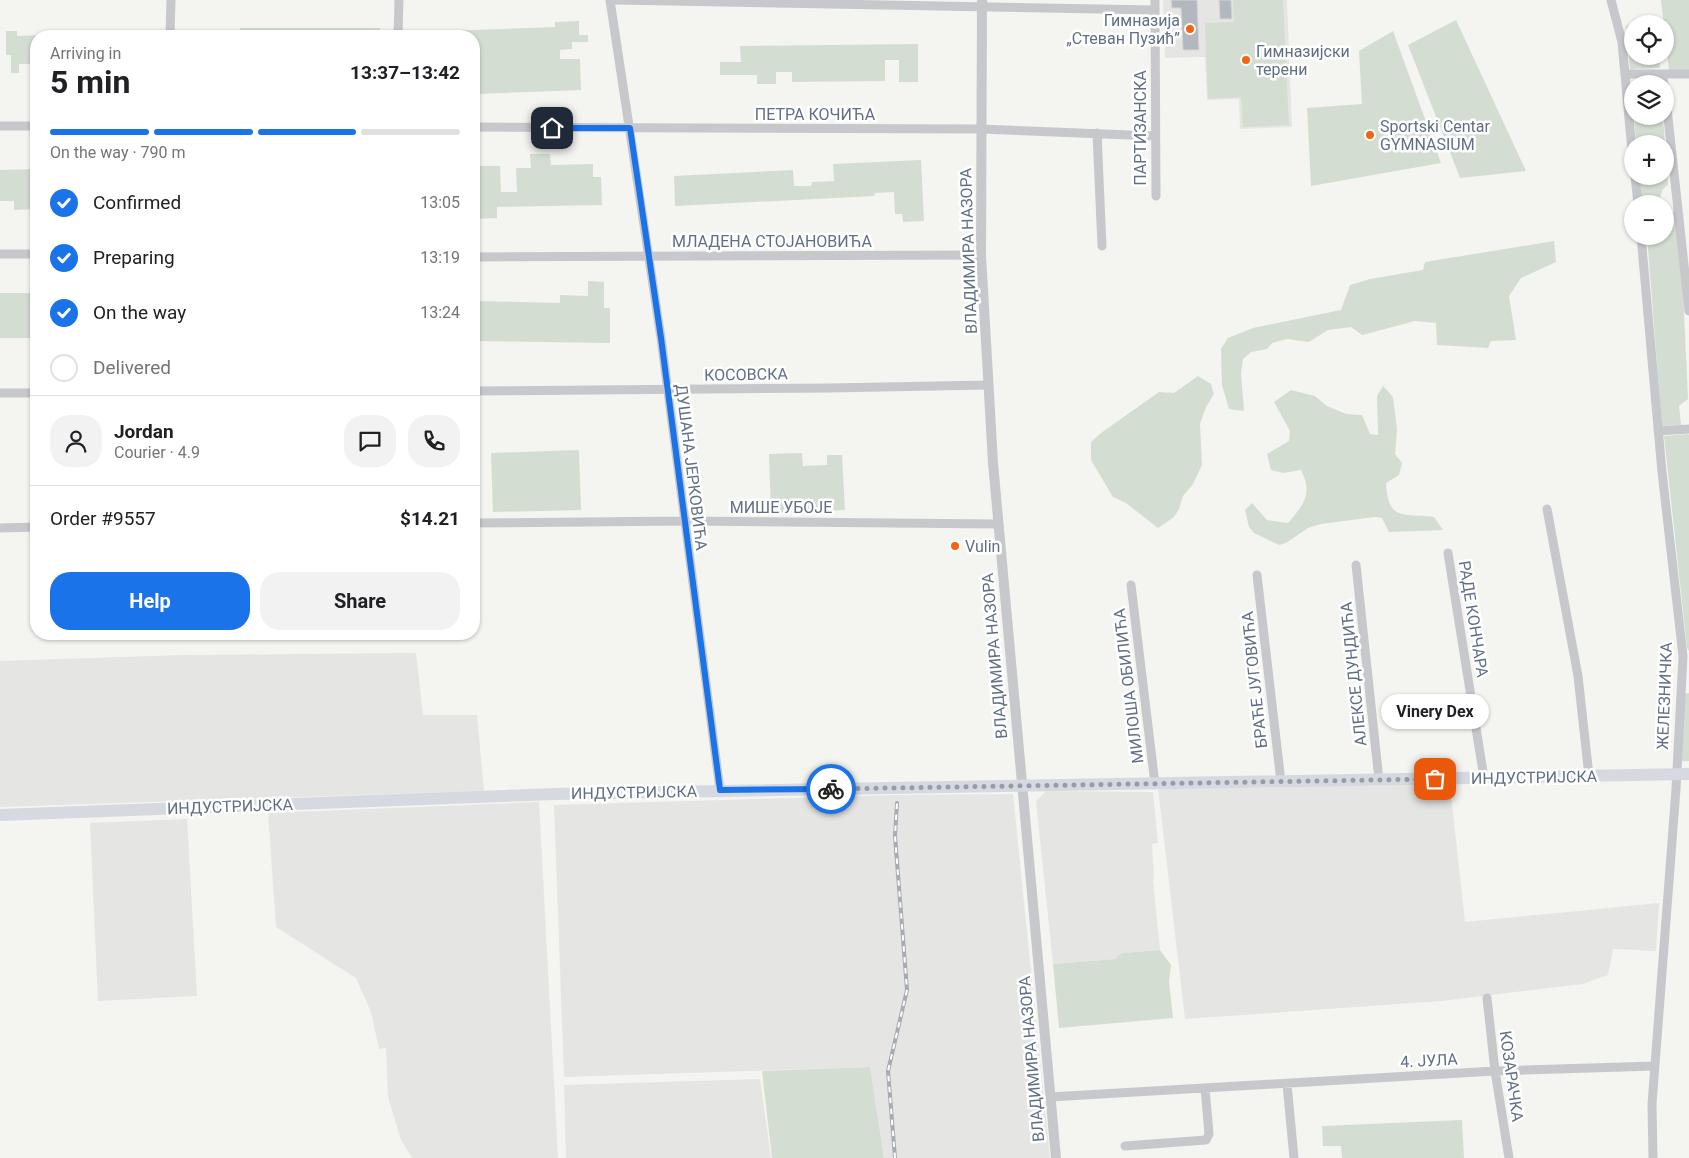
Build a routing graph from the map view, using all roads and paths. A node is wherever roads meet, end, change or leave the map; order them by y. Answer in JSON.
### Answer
{"nodes":[{"id":1,"x":171,"y":0,"type":"edge"},
{"id":2,"x":399,"y":0,"type":"edge"},
{"id":3,"x":610,"y":0,"type":"edge"},
{"id":4,"x":616,"y":0,"type":"edge"},
{"id":5,"x":1611,"y":0,"type":"edge"},
{"id":6,"x":919,"y":2,"type":"edge"},
{"id":7,"x":982,"y":3,"type":"edge"},
{"id":8,"x":1155,"y":5,"type":"edge"},
{"id":9,"x":170,"y":30,"type":"edge"},
{"id":10,"x":398,"y":30,"type":"edge"},
{"id":11,"x":1625,"y":74,"type":"junction"},
{"id":12,"x":1662,"y":74,"type":"joint"},
{"id":13,"x":1689,"y":74,"type":"edge"},
{"id":14,"x":1669,"y":125,"type":"edge"},
{"id":15,"x":0,"y":126,"type":"edge"},
{"id":16,"x":30,"y":126,"type":"edge"},
{"id":17,"x":480,"y":127,"type":"edge"},
{"id":18,"x":630,"y":128,"type":"junction"},
{"id":19,"x":981,"y":129,"type":"junction"},
{"id":20,"x":1097,"y":134,"type":"junction"},
{"id":21,"x":1631,"y":135,"type":"edge"},
{"id":22,"x":1155,"y":136,"type":"junction"},
{"id":23,"x":1156,"y":196,"type":"dead end"},
{"id":24,"x":1679,"y":216,"type":"junction"},
{"id":25,"x":1674,"y":217,"type":"edge"},
{"id":26,"x":1642,"y":245,"type":"edge"},
{"id":27,"x":1102,"y":246,"type":"dead end"},
{"id":28,"x":0,"y":254,"type":"edge"},
{"id":29,"x":30,"y":254,"type":"edge"},
{"id":30,"x":981,"y":255,"type":"junction"},
{"id":31,"x":480,"y":257,"type":"edge"},
{"id":32,"x":649,"y":258,"type":"junction"},
{"id":33,"x":1689,"y":311,"type":"edge"},
{"id":34,"x":988,"y":385,"type":"junction"},
{"id":35,"x":480,"y":390,"type":"edge"},
{"id":36,"x":668,"y":390,"type":"junction"},
{"id":37,"x":0,"y":393,"type":"edge"},
{"id":38,"x":30,"y":393,"type":"edge"},
{"id":39,"x":1689,"y":429,"type":"edge"},
{"id":40,"x":1658,"y":431,"type":"junction"},
{"id":41,"x":1547,"y":509,"type":"dead end"},
{"id":42,"x":684,"y":521,"type":"junction"},
{"id":43,"x":480,"y":522,"type":"edge"},
{"id":44,"x":998,"y":524,"type":"junction"},
{"id":45,"x":30,"y":527,"type":"edge"},
{"id":46,"x":0,"y":528,"type":"edge"},
{"id":47,"x":1448,"y":553,"type":"dead end"},
{"id":48,"x":1356,"y":565,"type":"dead end"},
{"id":49,"x":1258,"y":575,"type":"dead end"},
{"id":50,"x":1131,"y":585,"type":"dead end"},
{"id":51,"x":1686,"y":690,"type":"edge"},
{"id":52,"x":1683,"y":774,"type":"edge"},
{"id":53,"x":1589,"y":776,"type":"junction"},
{"id":54,"x":1484,"y":778,"type":"junction"},
{"id":55,"x":1379,"y":780,"type":"junction"},
{"id":56,"x":1281,"y":782,"type":"junction"},
{"id":57,"x":1155,"y":784,"type":"junction"},
{"id":58,"x":1021,"y":786,"type":"junction"},
{"id":59,"x":720,"y":790,"type":"junction"},
{"id":60,"x":0,"y":815,"type":"edge"},
{"id":61,"x":1487,"y":998,"type":"dead end"},
{"id":62,"x":1655,"y":1066,"type":"junction"},
{"id":63,"x":1495,"y":1071,"type":"junction"},
{"id":64,"x":1287,"y":1084,"type":"junction"},
{"id":65,"x":1205,"y":1088,"type":"junction"},
{"id":66,"x":1050,"y":1097,"type":"junction"},
{"id":67,"x":1125,"y":1146,"type":"dead end"},
{"id":68,"x":1056,"y":1158,"type":"edge"},
{"id":69,"x":1294,"y":1158,"type":"edge"},
{"id":70,"x":1509,"y":1158,"type":"edge"},
{"id":71,"x":1653,"y":1158,"type":"edge"}],
"edges":[{"from":1,"to":9,"type":"street"},
{"from":2,"to":10,"type":"street"},
{"from":3,"to":18,"type":"street","name":"ДУШАНА ЈЕРКОВИЋА"},
{"from":4,"to":6,"type":"street"},
{"from":5,"to":11,"type":"street"},
{"from":6,"to":7,"type":"street"},
{"from":7,"to":8,"type":"street"},
{"from":7,"to":19,"type":"street","name":"ВЛАДИМИРА НАЗОРА"},
{"from":8,"to":22,"type":"street","name":"ПАРТИЗАНСКА"},
{"from":11,"to":12,"type":"street"},
{"from":11,"to":21,"type":"street"},
{"from":12,"to":13,"type":"street"},
{"from":14,"to":24,"type":"street"},
{"from":15,"to":16,"type":"street"},
{"from":17,"to":18,"type":"street","name":"ПЕТРА КОЧИЋА"},
{"from":18,"to":19,"type":"street","name":"ПЕТРА КОЧИЋА"},
{"from":18,"to":32,"type":"street","name":"ДУШАНА ЈЕРКОВИЋА"},
{"from":19,"to":20,"type":"street","name":"ПЕТРА КОЧИЋА"},
{"from":19,"to":30,"type":"street","name":"ВЛАДИМИРА НАЗОРА"},
{"from":20,"to":22,"type":"street","name":"ПЕТРА КОЧИЋА"},
{"from":20,"to":27,"type":"street"},
{"from":22,"to":23,"type":"street","name":"ПАРТИЗАНСКА"},
{"from":24,"to":25,"type":"street"},
{"from":24,"to":33,"type":"street"},
{"from":26,"to":40,"type":"street","name":"ЖЕЛЕЗНИЧКА"},
{"from":28,"to":29,"type":"street"},
{"from":30,"to":32,"type":"street","name":"МЛАДЕНА СТОЈАНОВИЋА"},
{"from":30,"to":34,"type":"street","name":"ВЛАДИМИРА НАЗОРА"},
{"from":31,"to":32,"type":"street","name":"МЛАДЕНА СТОЈАНОВИЋА"},
{"from":32,"to":36,"type":"street","name":"ДУШАНА ЈЕРКОВИЋА"},
{"from":34,"to":36,"type":"street","name":"КОСОВСКА"},
{"from":34,"to":44,"type":"street","name":"ВЛАДИМИРА НАЗОРА"},
{"from":35,"to":36,"type":"street","name":"КОСОВСКА"},
{"from":36,"to":42,"type":"street","name":"ДУШАНА ЈЕРКОВИЋА"},
{"from":37,"to":38,"type":"street"},
{"from":39,"to":40,"type":"street"},
{"from":40,"to":51,"type":"street","name":"ЖЕЛЕЗНИЧКА"},
{"from":41,"to":53,"type":"street"},
{"from":42,"to":43,"type":"street","name":"МИШЕ УБОЈЕ"},
{"from":42,"to":44,"type":"street","name":"МИШЕ УБОЈЕ"},
{"from":42,"to":59,"type":"street","name":"ДУШАНА ЈЕРКОВИЋА"},
{"from":44,"to":58,"type":"street","name":"ВЛАДИМИРА НАЗОРА"},
{"from":45,"to":46,"type":"street"},
{"from":47,"to":54,"type":"street","name":"РАДЕ КОНЧАРА"},
{"from":48,"to":55,"type":"street","name":"АЛЕКСЕ ДУНДИЋА"},
{"from":49,"to":56,"type":"street","name":"БРАЋЕ ЈУГОВИЋА"},
{"from":50,"to":57,"type":"street","name":"МИЛОША ОБИЛИЋА"},
{"from":51,"to":52,"type":"street","name":"ЖЕЛЕЗНИЧКА"},
{"from":52,"to":53,"type":"main road","name":"ИНДУСТРИЈСКА"},
{"from":52,"to":62,"type":"street","name":"ЖЕЛЕЗНИЧКА"},
{"from":53,"to":54,"type":"main road","name":"ИНДУСТРИЈСКА"},
{"from":54,"to":55,"type":"main road","name":"ИНДУСТРИЈСКА"},
{"from":55,"to":56,"type":"main road","name":"ИНДУСТРИЈСКА"},
{"from":56,"to":57,"type":"main road","name":"ИНДУСТРИЈСКА"},
{"from":57,"to":58,"type":"main road","name":"ИНДУСТРИЈСКА"},
{"from":58,"to":59,"type":"main road","name":"ИНДУСТРИЈСКА"},
{"from":58,"to":66,"type":"street","name":"ВЛАДИМИРА НАЗОРА"},
{"from":59,"to":60,"type":"main road","name":"ИНДУСТРИЈСКА"},
{"from":61,"to":63,"type":"street","name":"КОЗАРАЧКА"},
{"from":62,"to":63,"type":"street","name":"4. ЈУЛА"},
{"from":62,"to":71,"type":"street","name":"ЖЕЛЕЗНИЧКА"},
{"from":63,"to":64,"type":"street","name":"4. ЈУЛА"},
{"from":63,"to":70,"type":"street","name":"КОЗАРАЧКА"},
{"from":64,"to":65,"type":"street","name":"4. ЈУЛА"},
{"from":64,"to":69,"type":"street"},
{"from":65,"to":66,"type":"street","name":"4. ЈУЛА"},
{"from":65,"to":67,"type":"street"},
{"from":66,"to":68,"type":"street","name":"ВЛАДИМИРА НАЗОРА"}]}
